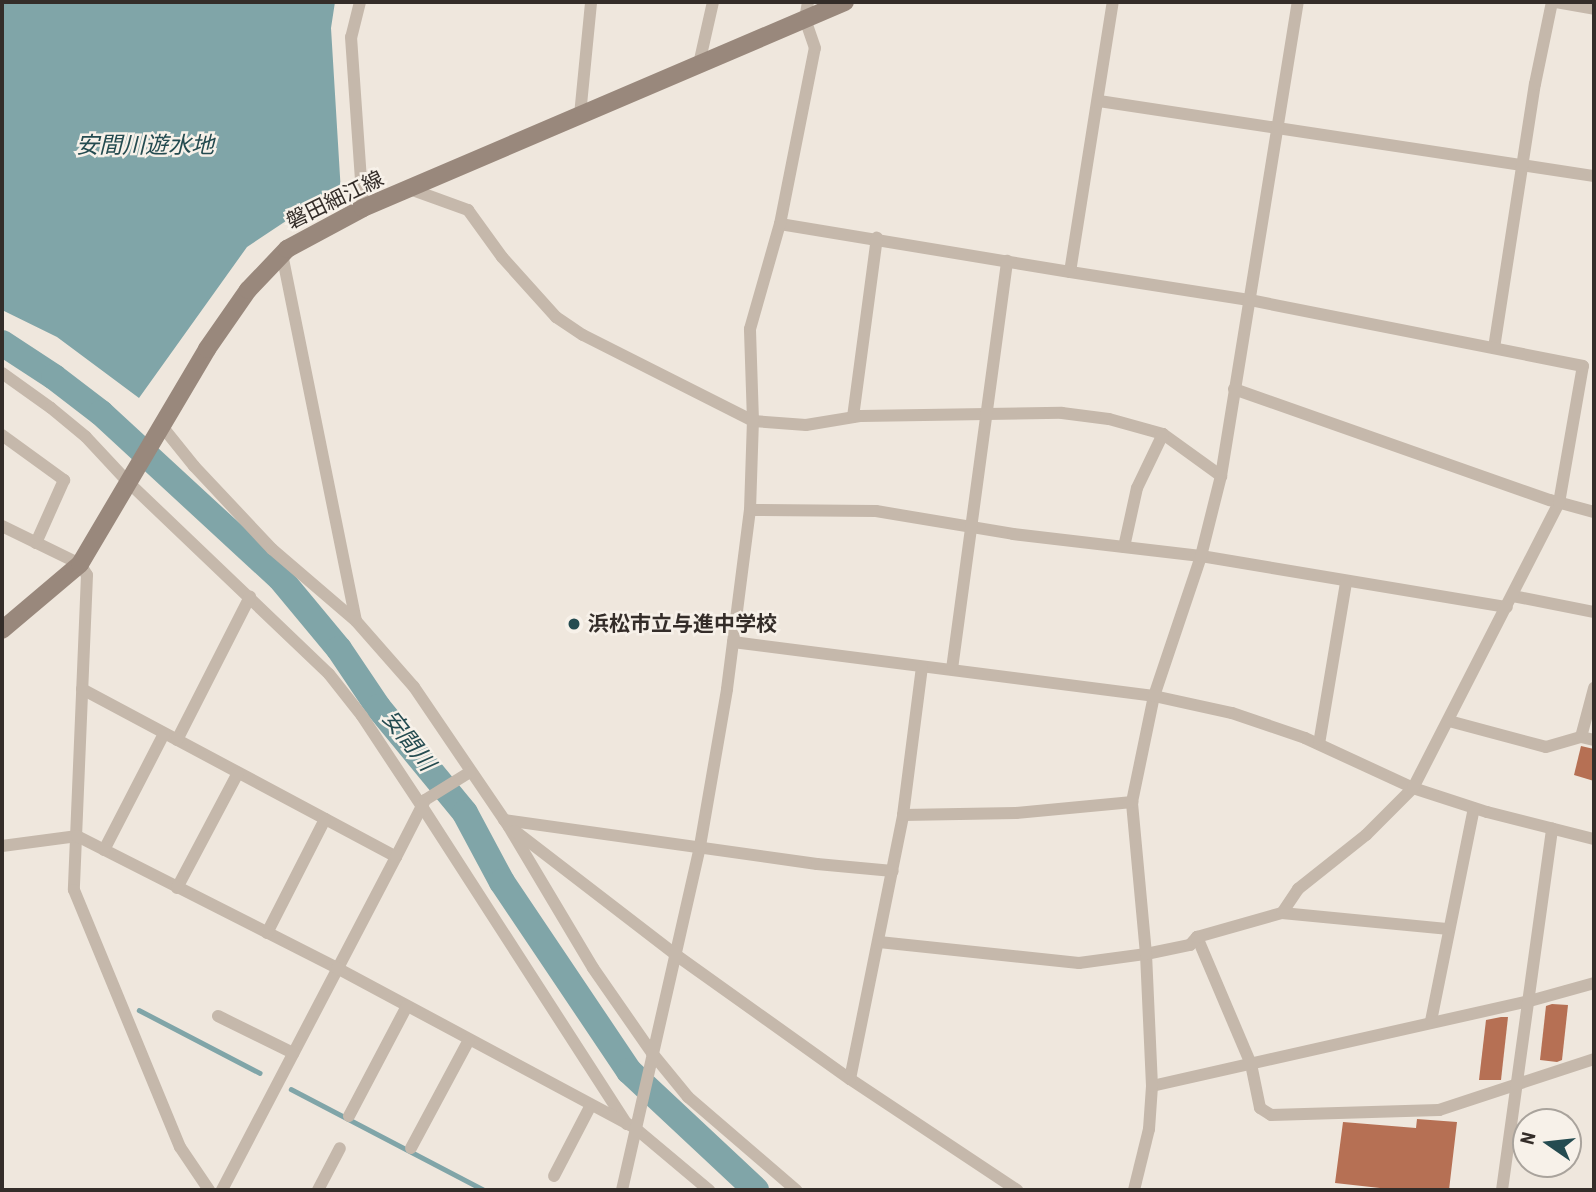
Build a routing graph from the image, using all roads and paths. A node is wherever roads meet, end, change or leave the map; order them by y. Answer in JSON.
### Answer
{"nodes":[{"id":1,"x":360,"y":2,"type":"edge"},
{"id":2,"x":591,"y":2,"type":"edge"},
{"id":3,"x":713,"y":2,"type":"edge"},
{"id":4,"x":845,"y":2,"type":"edge"},
{"id":5,"x":1113,"y":2,"type":"edge"},
{"id":6,"x":1298,"y":2,"type":"edge"},
{"id":7,"x":1554,"y":2,"type":"edge"},
{"id":8,"x":1594,"y":9,"type":"edge"},
{"id":9,"x":807,"y":11,"type":"edge"},
{"id":10,"x":699,"y":64,"type":"junction"},
{"id":11,"x":1098,"y":101,"type":"junction"},
{"id":12,"x":580,"y":115,"type":"junction"},
{"id":13,"x":1277,"y":129,"type":"junction"},
{"id":14,"x":1524,"y":164,"type":"junction"},
{"id":15,"x":1594,"y":176,"type":"edge"},
{"id":16,"x":410,"y":189,"type":"junction"},
{"id":17,"x":363,"y":208,"type":"junction"},
{"id":18,"x":780,"y":224,"type":"junction"},
{"id":19,"x":877,"y":238,"type":"junction"},
{"id":20,"x":282,"y":254,"type":"junction"},
{"id":21,"x":1007,"y":261,"type":"junction"},
{"id":22,"x":1070,"y":272,"type":"junction"},
{"id":23,"x":1249,"y":300,"type":"junction"},
{"id":24,"x":1494,"y":348,"type":"junction"},
{"id":25,"x":2,"y":373,"type":"edge"},
{"id":26,"x":1234,"y":388,"type":"junction"},
{"id":27,"x":986,"y":412,"type":"junction"},
{"id":28,"x":853,"y":417,"type":"junction"},
{"id":29,"x":753,"y":421,"type":"junction"},
{"id":30,"x":161,"y":425,"type":"junction"},
{"id":31,"x":1163,"y":434,"type":"junction"},
{"id":32,"x":2,"y":435,"type":"edge"},
{"id":33,"x":1221,"y":476,"type":"junction"},
{"id":34,"x":127,"y":481,"type":"junction"},
{"id":35,"x":1559,"y":503,"type":"junction"},
{"id":36,"x":750,"y":510,"type":"junction"},
{"id":37,"x":1594,"y":512,"type":"edge"},
{"id":38,"x":971,"y":525,"type":"junction"},
{"id":39,"x":2,"y":526,"type":"edge"},
{"id":40,"x":36,"y":543,"type":"junction"},
{"id":41,"x":1125,"y":547,"type":"junction"},
{"id":42,"x":1201,"y":556,"type":"junction"},
{"id":43,"x":80,"y":565,"type":"junction"},
{"id":44,"x":1346,"y":582,"type":"junction"},
{"id":45,"x":250,"y":597,"type":"junction"},
{"id":46,"x":1510,"y":601,"type":"junction"},
{"id":47,"x":1594,"y":612,"type":"edge"},
{"id":48,"x":356,"y":621,"type":"junction"},
{"id":49,"x":2,"y":630,"type":"edge"},
{"id":50,"x":733,"y":642,"type":"junction"},
{"id":51,"x":922,"y":667,"type":"junction"},
{"id":52,"x":952,"y":669,"type":"junction"},
{"id":53,"x":1594,"y":688,"type":"edge"},
{"id":54,"x":82,"y":690,"type":"junction"},
{"id":55,"x":1154,"y":696,"type":"junction"},
{"id":56,"x":1449,"y":721,"type":"junction"},
{"id":57,"x":171,"y":737,"type":"junction"},
{"id":58,"x":1588,"y":739,"type":"edge"},
{"id":59,"x":1319,"y":744,"type":"junction"},
{"id":60,"x":238,"y":773,"type":"junction"},
{"id":61,"x":466,"y":774,"type":"junction"},
{"id":62,"x":1413,"y":788,"type":"junction"},
{"id":63,"x":1132,"y":802,"type":"junction"},
{"id":64,"x":424,"y":804,"type":"junction"},
{"id":65,"x":1474,"y":808,"type":"junction"},
{"id":66,"x":904,"y":815,"type":"junction"},
{"id":67,"x":325,"y":819,"type":"junction"},
{"id":68,"x":506,"y":823,"type":"junction"},
{"id":69,"x":1552,"y":828,"type":"junction"},
{"id":70,"x":77,"y":836,"type":"junction"},
{"id":71,"x":1594,"y":839,"type":"edge"},
{"id":72,"x":2,"y":846,"type":"edge"},
{"id":73,"x":700,"y":846,"type":"junction"},
{"id":74,"x":104,"y":850,"type":"junction"},
{"id":75,"x":396,"y":857,"type":"junction"},
{"id":76,"x":893,"y":871,"type":"junction"},
{"id":77,"x":177,"y":888,"type":"junction"},
{"id":78,"x":1282,"y":913,"type":"junction"},
{"id":79,"x":1449,"y":929,"type":"junction"},
{"id":80,"x":267,"y":933,"type":"junction"},
{"id":81,"x":1197,"y":937,"type":"junction"},
{"id":82,"x":879,"y":942,"type":"junction"},
{"id":83,"x":1146,"y":954,"type":"junction"},
{"id":84,"x":676,"y":955,"type":"junction"},
{"id":85,"x":337,"y":968,"type":"junction"},
{"id":86,"x":1594,"y":983,"type":"edge"},
{"id":87,"x":1526,"y":1002,"type":"junction"},
{"id":88,"x":407,"y":1006,"type":"junction"},
{"id":89,"x":218,"y":1016,"type":"dead end"},
{"id":90,"x":1431,"y":1021,"type":"junction"},
{"id":91,"x":469,"y":1040,"type":"junction"},
{"id":92,"x":293,"y":1053,"type":"junction"},
{"id":93,"x":651,"y":1057,"type":"junction"},
{"id":94,"x":1594,"y":1059,"type":"edge"},
{"id":95,"x":1251,"y":1064,"type":"junction"},
{"id":96,"x":850,"y":1079,"type":"junction"},
{"id":97,"x":1517,"y":1085,"type":"junction"},
{"id":98,"x":1152,"y":1087,"type":"junction"},
{"id":99,"x":591,"y":1105,"type":"junction"},
{"id":100,"x":349,"y":1116,"type":"dead end"},
{"id":101,"x":633,"y":1124,"type":"junction"},
{"id":102,"x":411,"y":1148,"type":"dead end"},
{"id":103,"x":340,"y":1149,"type":"dead end"},
{"id":104,"x":554,"y":1176,"type":"dead end"},
{"id":105,"x":209,"y":1190,"type":"edge"},
{"id":106,"x":222,"y":1190,"type":"edge"},
{"id":107,"x":318,"y":1190,"type":"edge"},
{"id":108,"x":622,"y":1190,"type":"edge"},
{"id":109,"x":709,"y":1190,"type":"edge"},
{"id":110,"x":796,"y":1190,"type":"edge"},
{"id":111,"x":1017,"y":1190,"type":"edge"},
{"id":112,"x":1134,"y":1190,"type":"edge"},
{"id":113,"x":1502,"y":1190,"type":"edge"}],
"edges":[{"from":1,"to":17,"type":"street"},
{"from":2,"to":12,"type":"street"},
{"from":3,"to":10,"type":"street"},
{"from":4,"to":9,"type":"main road","name":"磐田細江線"},
{"from":5,"to":11,"type":"street"},
{"from":6,"to":13,"type":"street"},
{"from":7,"to":8,"type":"street"},
{"from":7,"to":14,"type":"street"},
{"from":9,"to":10,"type":"main road","name":"磐田細江線"},
{"from":9,"to":18,"type":"street"},
{"from":10,"to":12,"type":"main road","name":"磐田細江線"},
{"from":11,"to":13,"type":"street"},
{"from":11,"to":22,"type":"street"},
{"from":12,"to":16,"type":"main road","name":"磐田細江線"},
{"from":13,"to":14,"type":"street"},
{"from":13,"to":23,"type":"street"},
{"from":14,"to":15,"type":"street"},
{"from":14,"to":24,"type":"street"},
{"from":16,"to":17,"type":"main road","name":"磐田細江線"},
{"from":16,"to":29,"type":"street"},
{"from":17,"to":20,"type":"main road","name":"磐田細江線"},
{"from":18,"to":19,"type":"street"},
{"from":18,"to":29,"type":"street"},
{"from":19,"to":21,"type":"street"},
{"from":19,"to":28,"type":"street"},
{"from":20,"to":30,"type":"main road","name":"磐田細江線"},
{"from":20,"to":48,"type":"street"},
{"from":21,"to":22,"type":"street"},
{"from":21,"to":27,"type":"street"},
{"from":22,"to":23,"type":"street"},
{"from":23,"to":24,"type":"street"},
{"from":23,"to":26,"type":"street"},
{"from":24,"to":35,"type":"street"},
{"from":25,"to":34,"type":"street"},
{"from":26,"to":33,"type":"street"},
{"from":26,"to":35,"type":"street"},
{"from":27,"to":28,"type":"street"},
{"from":27,"to":31,"type":"street"},
{"from":27,"to":38,"type":"street"},
{"from":28,"to":29,"type":"street"},
{"from":29,"to":36,"type":"street"},
{"from":30,"to":34,"type":"main road","name":"磐田細江線"},
{"from":30,"to":48,"type":"street"},
{"from":31,"to":33,"type":"street"},
{"from":31,"to":41,"type":"street"},
{"from":32,"to":40,"type":"street"},
{"from":33,"to":42,"type":"street"},
{"from":34,"to":43,"type":"main road","name":"磐田細江線"},
{"from":34,"to":45,"type":"street"},
{"from":35,"to":37,"type":"street"},
{"from":35,"to":46,"type":"street"},
{"from":36,"to":38,"type":"street"},
{"from":36,"to":50,"type":"street"},
{"from":38,"to":41,"type":"street"},
{"from":38,"to":52,"type":"street"},
{"from":39,"to":40,"type":"street"},
{"from":40,"to":43,"type":"street"},
{"from":41,"to":42,"type":"street"},
{"from":42,"to":44,"type":"street"},
{"from":42,"to":55,"type":"street"},
{"from":43,"to":49,"type":"main road","name":"磐田細江線"},
{"from":43,"to":54,"type":"street"},
{"from":44,"to":46,"type":"street"},
{"from":44,"to":59,"type":"street"},
{"from":45,"to":57,"type":"street"},
{"from":45,"to":64,"type":"street"},
{"from":46,"to":47,"type":"street"},
{"from":46,"to":56,"type":"street"},
{"from":48,"to":61,"type":"street"},
{"from":50,"to":51,"type":"street"},
{"from":50,"to":73,"type":"street"},
{"from":51,"to":52,"type":"street"},
{"from":51,"to":66,"type":"street"},
{"from":52,"to":55,"type":"street"},
{"from":53,"to":58,"type":"street"},
{"from":54,"to":57,"type":"street"},
{"from":54,"to":70,"type":"street"},
{"from":55,"to":59,"type":"street"},
{"from":55,"to":63,"type":"street"},
{"from":56,"to":58,"type":"street"},
{"from":56,"to":62,"type":"street"},
{"from":57,"to":60,"type":"street"},
{"from":57,"to":74,"type":"street"},
{"from":59,"to":62,"type":"street"},
{"from":60,"to":67,"type":"street"},
{"from":60,"to":77,"type":"street"},
{"from":61,"to":64,"type":"street"},
{"from":61,"to":68,"type":"street"},
{"from":62,"to":65,"type":"street"},
{"from":62,"to":78,"type":"street"},
{"from":63,"to":66,"type":"street"},
{"from":63,"to":83,"type":"street"},
{"from":64,"to":75,"type":"street"},
{"from":64,"to":101,"type":"street"},
{"from":65,"to":69,"type":"street"},
{"from":65,"to":79,"type":"street"},
{"from":66,"to":76,"type":"street"},
{"from":67,"to":75,"type":"street"},
{"from":67,"to":80,"type":"street"},
{"from":68,"to":73,"type":"street"},
{"from":68,"to":84,"type":"street"},
{"from":68,"to":93,"type":"street"},
{"from":69,"to":71,"type":"street"},
{"from":69,"to":87,"type":"street"},
{"from":70,"to":72,"type":"street"},
{"from":70,"to":74,"type":"street"},
{"from":70,"to":105,"type":"street"},
{"from":73,"to":76,"type":"street"},
{"from":73,"to":84,"type":"street"},
{"from":74,"to":77,"type":"street"},
{"from":75,"to":85,"type":"street"},
{"from":76,"to":82,"type":"street"},
{"from":77,"to":80,"type":"street"},
{"from":78,"to":79,"type":"street"},
{"from":78,"to":81,"type":"street"},
{"from":79,"to":90,"type":"street"},
{"from":80,"to":85,"type":"street"},
{"from":81,"to":83,"type":"street"},
{"from":81,"to":95,"type":"street"},
{"from":82,"to":83,"type":"street"},
{"from":82,"to":96,"type":"street"},
{"from":83,"to":98,"type":"street"},
{"from":84,"to":93,"type":"street"},
{"from":84,"to":96,"type":"street"},
{"from":85,"to":88,"type":"street"},
{"from":85,"to":92,"type":"street"},
{"from":86,"to":87,"type":"street"},
{"from":87,"to":90,"type":"street"},
{"from":87,"to":97,"type":"street"},
{"from":88,"to":91,"type":"street"},
{"from":88,"to":100,"type":"street"},
{"from":89,"to":92,"type":"street"},
{"from":90,"to":95,"type":"street"},
{"from":91,"to":99,"type":"street"},
{"from":91,"to":102,"type":"street"},
{"from":92,"to":106,"type":"street"},
{"from":93,"to":101,"type":"street"},
{"from":93,"to":110,"type":"street"},
{"from":94,"to":97,"type":"street"},
{"from":95,"to":97,"type":"street"},
{"from":95,"to":98,"type":"street"},
{"from":96,"to":111,"type":"street"},
{"from":97,"to":113,"type":"street"},
{"from":98,"to":112,"type":"street"},
{"from":99,"to":101,"type":"street"},
{"from":99,"to":104,"type":"street"},
{"from":101,"to":108,"type":"street"},
{"from":101,"to":109,"type":"street"},
{"from":103,"to":107,"type":"street"}]}
